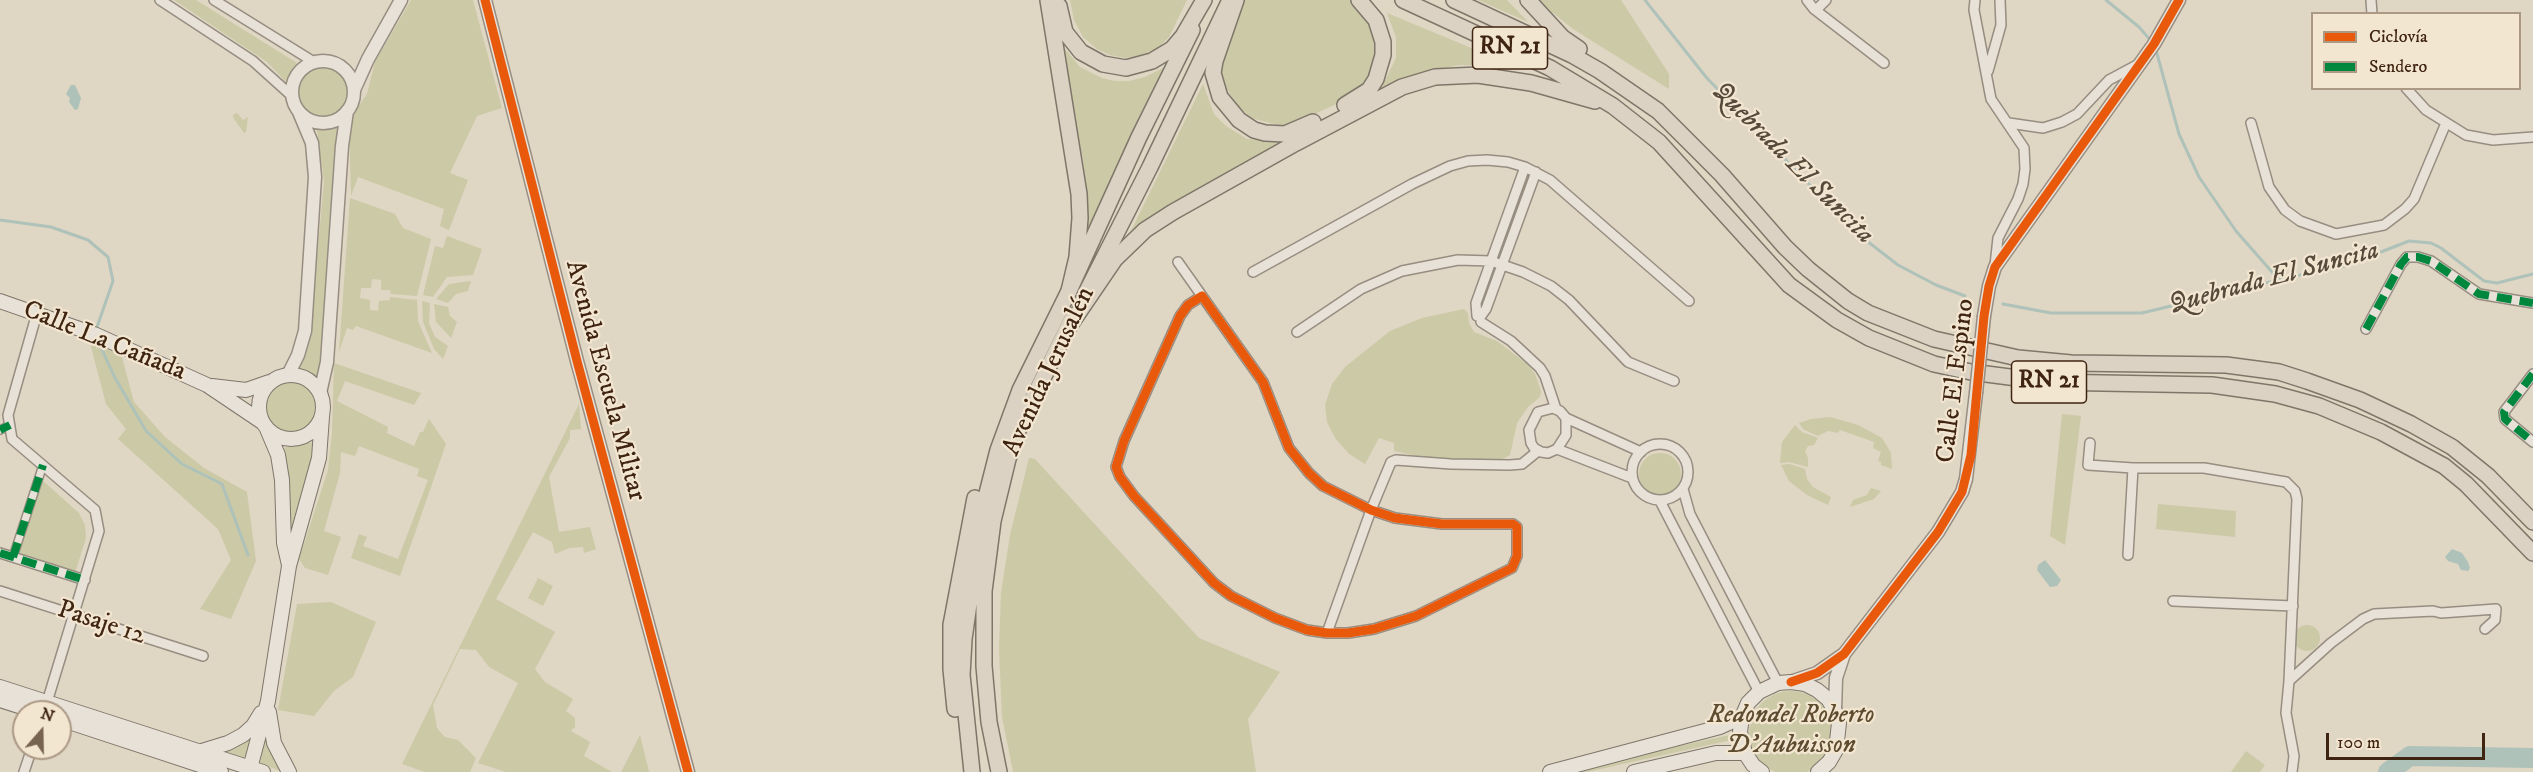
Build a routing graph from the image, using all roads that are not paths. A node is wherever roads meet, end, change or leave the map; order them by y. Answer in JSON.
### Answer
{"nodes":[{"id":1,"x":160,"y":0,"type":"edge"},
{"id":2,"x":214,"y":0,"type":"edge"},
{"id":3,"x":401,"y":0,"type":"edge"},
{"id":4,"x":485,"y":0,"type":"edge"},
{"id":5,"x":1048,"y":0,"type":"edge"},
{"id":6,"x":1058,"y":0,"type":"edge"},
{"id":7,"x":1205,"y":0,"type":"edge"},
{"id":8,"x":1230,"y":0,"type":"edge"},
{"id":9,"x":1236,"y":0,"type":"edge"},
{"id":10,"x":1359,"y":0,"type":"edge"},
{"id":11,"x":1402,"y":0,"type":"edge"},
{"id":12,"x":1454,"y":0,"type":"edge"},
{"id":13,"x":1527,"y":0,"type":"edge"},
{"id":14,"x":1807,"y":0,"type":"edge"},
{"id":15,"x":1826,"y":0,"type":"edge"},
{"id":16,"x":1975,"y":0,"type":"edge"},
{"id":17,"x":2000,"y":0,"type":"edge"},
{"id":18,"x":2179,"y":0,"type":"edge"},
{"id":19,"x":1816,"y":10,"type":"junction"},
{"id":20,"x":368,"y":59,"type":"junction"},
{"id":21,"x":314,"y":62,"type":"junction"},
{"id":22,"x":1884,"y":63,"type":"dead end"},
{"id":23,"x":2137,"y":65,"type":"junction"},
{"id":24,"x":342,"y":67,"type":"junction"},
{"id":25,"x":1987,"y":73,"type":"junction"},
{"id":26,"x":354,"y":90,"type":"junction"},
{"id":27,"x":2408,"y":90,"type":"edge"},
{"id":28,"x":292,"y":97,"type":"junction"},
{"id":29,"x":1613,"y":106,"type":"junction"},
{"id":30,"x":300,"y":111,"type":"junction"},
{"id":31,"x":347,"y":111,"type":"junction"},
{"id":32,"x":1658,"y":111,"type":"junction"},
{"id":33,"x":2009,"y":123,"type":"junction"},
{"id":34,"x":2251,"y":123,"type":"dead end"},
{"id":35,"x":2446,"y":123,"type":"junction"},
{"id":36,"x":2533,"y":137,"type":"edge"},
{"id":37,"x":1525,"y":167,"type":"junction"},
{"id":38,"x":1536,"y":172,"type":"junction"},
{"id":39,"x":1491,"y":261,"type":"junction"},
{"id":40,"x":1178,"y":262,"type":"dead end"},
{"id":41,"x":1503,"y":265,"type":"junction"},
{"id":42,"x":1995,"y":267,"type":"junction"},
{"id":43,"x":1253,"y":272,"type":"dead end"},
{"id":44,"x":1069,"y":291,"type":"junction"},
{"id":45,"x":1202,"y":296,"type":"junction"},
{"id":46,"x":0,"y":301,"type":"edge"},
{"id":47,"x":1689,"y":302,"type":"dead end"},
{"id":48,"x":2533,"y":303,"type":"edge"},
{"id":49,"x":37,"y":313,"type":"junction"},
{"id":50,"x":1480,"y":318,"type":"junction"},
{"id":51,"x":2366,"y":329,"type":"dead end"},
{"id":52,"x":1066,"y":331,"type":"junction"},
{"id":53,"x":1298,"y":332,"type":"dead end"},
{"id":54,"x":2533,"y":374,"type":"edge"},
{"id":55,"x":288,"y":375,"type":"junction"},
{"id":56,"x":273,"y":380,"type":"junction"},
{"id":57,"x":1674,"y":381,"type":"dead end"},
{"id":58,"x":207,"y":385,"type":"junction"},
{"id":59,"x":1020,"y":390,"type":"junction"},
{"id":60,"x":320,"y":393,"type":"junction"},
{"id":61,"x":1556,"y":410,"type":"junction"},
{"id":62,"x":322,"y":417,"type":"junction"},
{"id":63,"x":1566,"y":418,"type":"junction"},
{"id":64,"x":264,"y":424,"type":"junction"},
{"id":65,"x":10,"y":425,"type":"junction"},
{"id":66,"x":0,"y":430,"type":"edge"},
{"id":67,"x":2533,"y":442,"type":"edge"},
{"id":68,"x":2090,"y":443,"type":"dead end"},
{"id":69,"x":1557,"y":449,"type":"junction"},
{"id":70,"x":1538,"y":451,"type":"junction"},
{"id":71,"x":1641,"y":452,"type":"junction"},
{"id":72,"x":43,"y":465,"type":"junction"},
{"id":73,"x":2133,"y":468,"type":"junction"},
{"id":74,"x":1632,"y":478,"type":"junction"},
{"id":75,"x":1683,"y":489,"type":"junction"},
{"id":76,"x":1660,"y":501,"type":"junction"},
{"id":77,"x":1371,"y":510,"type":"junction"},
{"id":78,"x":2533,"y":522,"type":"edge"},
{"id":79,"x":0,"y":553,"type":"edge"},
{"id":80,"x":2533,"y":553,"type":"edge"},
{"id":81,"x":2128,"y":555,"type":"dead end"},
{"id":82,"x":13,"y":557,"type":"junction"},
{"id":83,"x":289,"y":566,"type":"junction"},
{"id":84,"x":85,"y":580,"type":"junction"},
{"id":85,"x":0,"y":591,"type":"edge"},
{"id":86,"x":984,"y":591,"type":"junction"},
{"id":87,"x":2173,"y":601,"type":"dead end"},
{"id":88,"x":2293,"y":606,"type":"junction"},
{"id":89,"x":73,"y":615,"type":"junction"},
{"id":90,"x":2485,"y":629,"type":"dead end"},
{"id":91,"x":1327,"y":633,"type":"junction"},
{"id":92,"x":1844,"y":654,"type":"junction"},
{"id":93,"x":203,"y":656,"type":"dead end"},
{"id":94,"x":2289,"y":681,"type":"junction"},
{"id":95,"x":1785,"y":682,"type":"junction"},
{"id":96,"x":0,"y":687,"type":"edge"},
{"id":97,"x":1759,"y":692,"type":"junction"},
{"id":98,"x":25,"y":700,"type":"edge"},
{"id":99,"x":45,"y":700,"type":"edge"},
{"id":100,"x":268,"y":701,"type":"junction"},
{"id":101,"x":1835,"y":711,"type":"junction"},
{"id":102,"x":72,"y":717,"type":"edge"},
{"id":103,"x":1742,"y":717,"type":"junction"},
{"id":104,"x":72,"y":723,"type":"edge"},
{"id":105,"x":202,"y":751,"type":"junction"},
{"id":106,"x":1745,"y":753,"type":"junction"},
{"id":107,"x":254,"y":770,"type":"edge"},
{"id":108,"x":221,"y":772,"type":"edge"},
{"id":109,"x":289,"y":772,"type":"edge"},
{"id":110,"x":688,"y":772,"type":"edge"},
{"id":111,"x":962,"y":772,"type":"edge"},
{"id":112,"x":972,"y":772,"type":"edge"},
{"id":113,"x":989,"y":772,"type":"edge"},
{"id":114,"x":999,"y":772,"type":"edge"},
{"id":115,"x":1550,"y":772,"type":"edge"},
{"id":116,"x":1634,"y":772,"type":"edge"},
{"id":117,"x":1762,"y":772,"type":"edge"},
{"id":118,"x":1819,"y":772,"type":"edge"},
{"id":119,"x":2292,"y":772,"type":"edge"}],
"edges":[{"from":1,"to":28,"type":"street"},
{"from":2,"to":21,"type":"street"},
{"from":3,"to":20,"type":"street"},
{"from":4,"to":110,"type":"street","name":"Avenida Escuela Militar"},
{"from":5,"to":44,"type":"main road"},
{"from":6,"to":7,"type":"main road"},
{"from":7,"to":44,"type":"main road","name":"Avenida Jerusalén"},
{"from":8,"to":52,"type":"main road","name":"Avenida Jerusalén"},
{"from":9,"to":10,"type":"main road"},
{"from":11,"to":29,"type":"main road","number":"RN 21"},
{"from":12,"to":32,"type":"main road","number":"RN 21"},
{"from":13,"to":32,"type":"main road"},
{"from":14,"to":19,"type":"street"},
{"from":15,"to":19,"type":"street"},
{"from":16,"to":25,"type":"street"},
{"from":17,"to":25,"type":"street"},
{"from":18,"to":23,"type":"street","name":"Calle El Espino"},
{"from":19,"to":22,"type":"street"},
{"from":20,"to":24,"type":"street"},
{"from":20,"to":26,"type":"street"},
{"from":21,"to":24,"type":"street"},
{"from":21,"to":28,"type":"street"},
{"from":23,"to":33,"type":"street"},
{"from":23,"to":42,"type":"street","name":"Calle El Espino"},
{"from":24,"to":26,"type":"street"},
{"from":25,"to":33,"type":"street"},
{"from":26,"to":31,"type":"street"},
{"from":27,"to":35,"type":"street"},
{"from":28,"to":30,"type":"street"},
{"from":29,"to":52,"type":"main road"},
{"from":29,"to":80,"type":"main road","number":"RN 21"},
{"from":30,"to":31,"type":"street"},
{"from":30,"to":55,"type":"street"},
{"from":31,"to":60,"type":"street"},
{"from":32,"to":78,"type":"main road","number":"RN 21"},
{"from":33,"to":42,"type":"street"},
{"from":34,"to":35,"type":"street"},
{"from":35,"to":36,"type":"street"},
{"from":37,"to":38,"type":"street"},
{"from":37,"to":39,"type":"street"},
{"from":37,"to":43,"type":"street"},
{"from":38,"to":41,"type":"street"},
{"from":38,"to":47,"type":"street"},
{"from":39,"to":41,"type":"street"},
{"from":39,"to":50,"type":"street"},
{"from":39,"to":53,"type":"street"},
{"from":40,"to":45,"type":"street"},
{"from":41,"to":50,"type":"street"},
{"from":41,"to":57,"type":"street"},
{"from":42,"to":92,"type":"street","name":"Calle El Espino","bridge":true},
{"from":44,"to":59,"type":"main road","name":"Avenida Jerusalén"},
{"from":45,"to":77,"type":"street"},
{"from":45,"to":91,"type":"street"},
{"from":46,"to":49,"type":"main road","name":"Calle La Cañada"},
{"from":48,"to":51,"type":"street"},
{"from":49,"to":58,"type":"main road","name":"Calle La Cañada"},
{"from":49,"to":65,"type":"street"},
{"from":50,"to":61,"type":"street"},
{"from":52,"to":86,"type":"main road","name":"Avenida Jerusalén"},
{"from":54,"to":67,"type":"street"},
{"from":55,"to":56,"type":"main road"},
{"from":55,"to":60,"type":"main road"},
{"from":56,"to":58,"type":"main road","name":"Calle La Cañada"},
{"from":56,"to":64,"type":"main road"},
{"from":58,"to":64,"type":"main road","name":"Calle La Cañada"},
{"from":59,"to":111,"type":"main road"},
{"from":59,"to":112,"type":"main road","name":"Avenida Jerusalén"},
{"from":60,"to":62,"type":"main road"},
{"from":61,"to":63,"type":"street"},
{"from":61,"to":70,"type":"street"},
{"from":62,"to":64,"type":"main road"},
{"from":62,"to":83,"type":"main road"},
{"from":63,"to":69,"type":"street"},
{"from":63,"to":71,"type":"street"},
{"from":64,"to":83,"type":"main road"},
{"from":65,"to":66,"type":"street"},
{"from":65,"to":72,"type":"street"},
{"from":68,"to":73,"type":"street"},
{"from":69,"to":70,"type":"street"},
{"from":69,"to":74,"type":"street"},
{"from":70,"to":77,"type":"street"},
{"from":71,"to":74,"type":"street"},
{"from":71,"to":75,"type":"street"},
{"from":72,"to":82,"type":"street"},
{"from":72,"to":84,"type":"street"},
{"from":73,"to":81,"type":"street"},
{"from":73,"to":88,"type":"street"},
{"from":74,"to":76,"type":"street"},
{"from":75,"to":76,"type":"street"},
{"from":75,"to":95,"type":"street"},
{"from":76,"to":97,"type":"street"},
{"from":77,"to":91,"type":"street"},
{"from":77,"to":91,"type":"street"},
{"from":79,"to":82,"type":"street"},
{"from":82,"to":84,"type":"street"},
{"from":83,"to":100,"type":"main road"},
{"from":84,"to":89,"type":"street"},
{"from":85,"to":89,"type":"street","name":"Pasaje 12"},
{"from":86,"to":113,"type":"main road"},
{"from":86,"to":114,"type":"main road","name":"Avenida Jerusalén"},
{"from":87,"to":88,"type":"street"},
{"from":88,"to":94,"type":"street"},
{"from":89,"to":93,"type":"street","name":"Pasaje 12"},
{"from":89,"to":99,"type":"street"},
{"from":90,"to":94,"type":"street"},
{"from":92,"to":95,"type":"street","name":"Calle El Espino"},
{"from":92,"to":101,"type":"street","name":"Calle El Espino"},
{"from":94,"to":119,"type":"street"},
{"from":95,"to":97,"type":"main road"},
{"from":95,"to":101,"type":"main road"},
{"from":96,"to":98,"type":"main road"},
{"from":97,"to":103,"type":"main road"},
{"from":100,"to":105,"type":"main road"},
{"from":100,"to":107,"type":"main road"},
{"from":100,"to":109,"type":"main road"},
{"from":101,"to":118,"type":"main road"},
{"from":102,"to":105,"type":"main road"},
{"from":103,"to":106,"type":"main road"},
{"from":103,"to":115,"type":"main road"},
{"from":104,"to":108,"type":"main road"},
{"from":105,"to":107,"type":"main road"},
{"from":106,"to":116,"type":"main road"},
{"from":106,"to":117,"type":"main road"}]}
